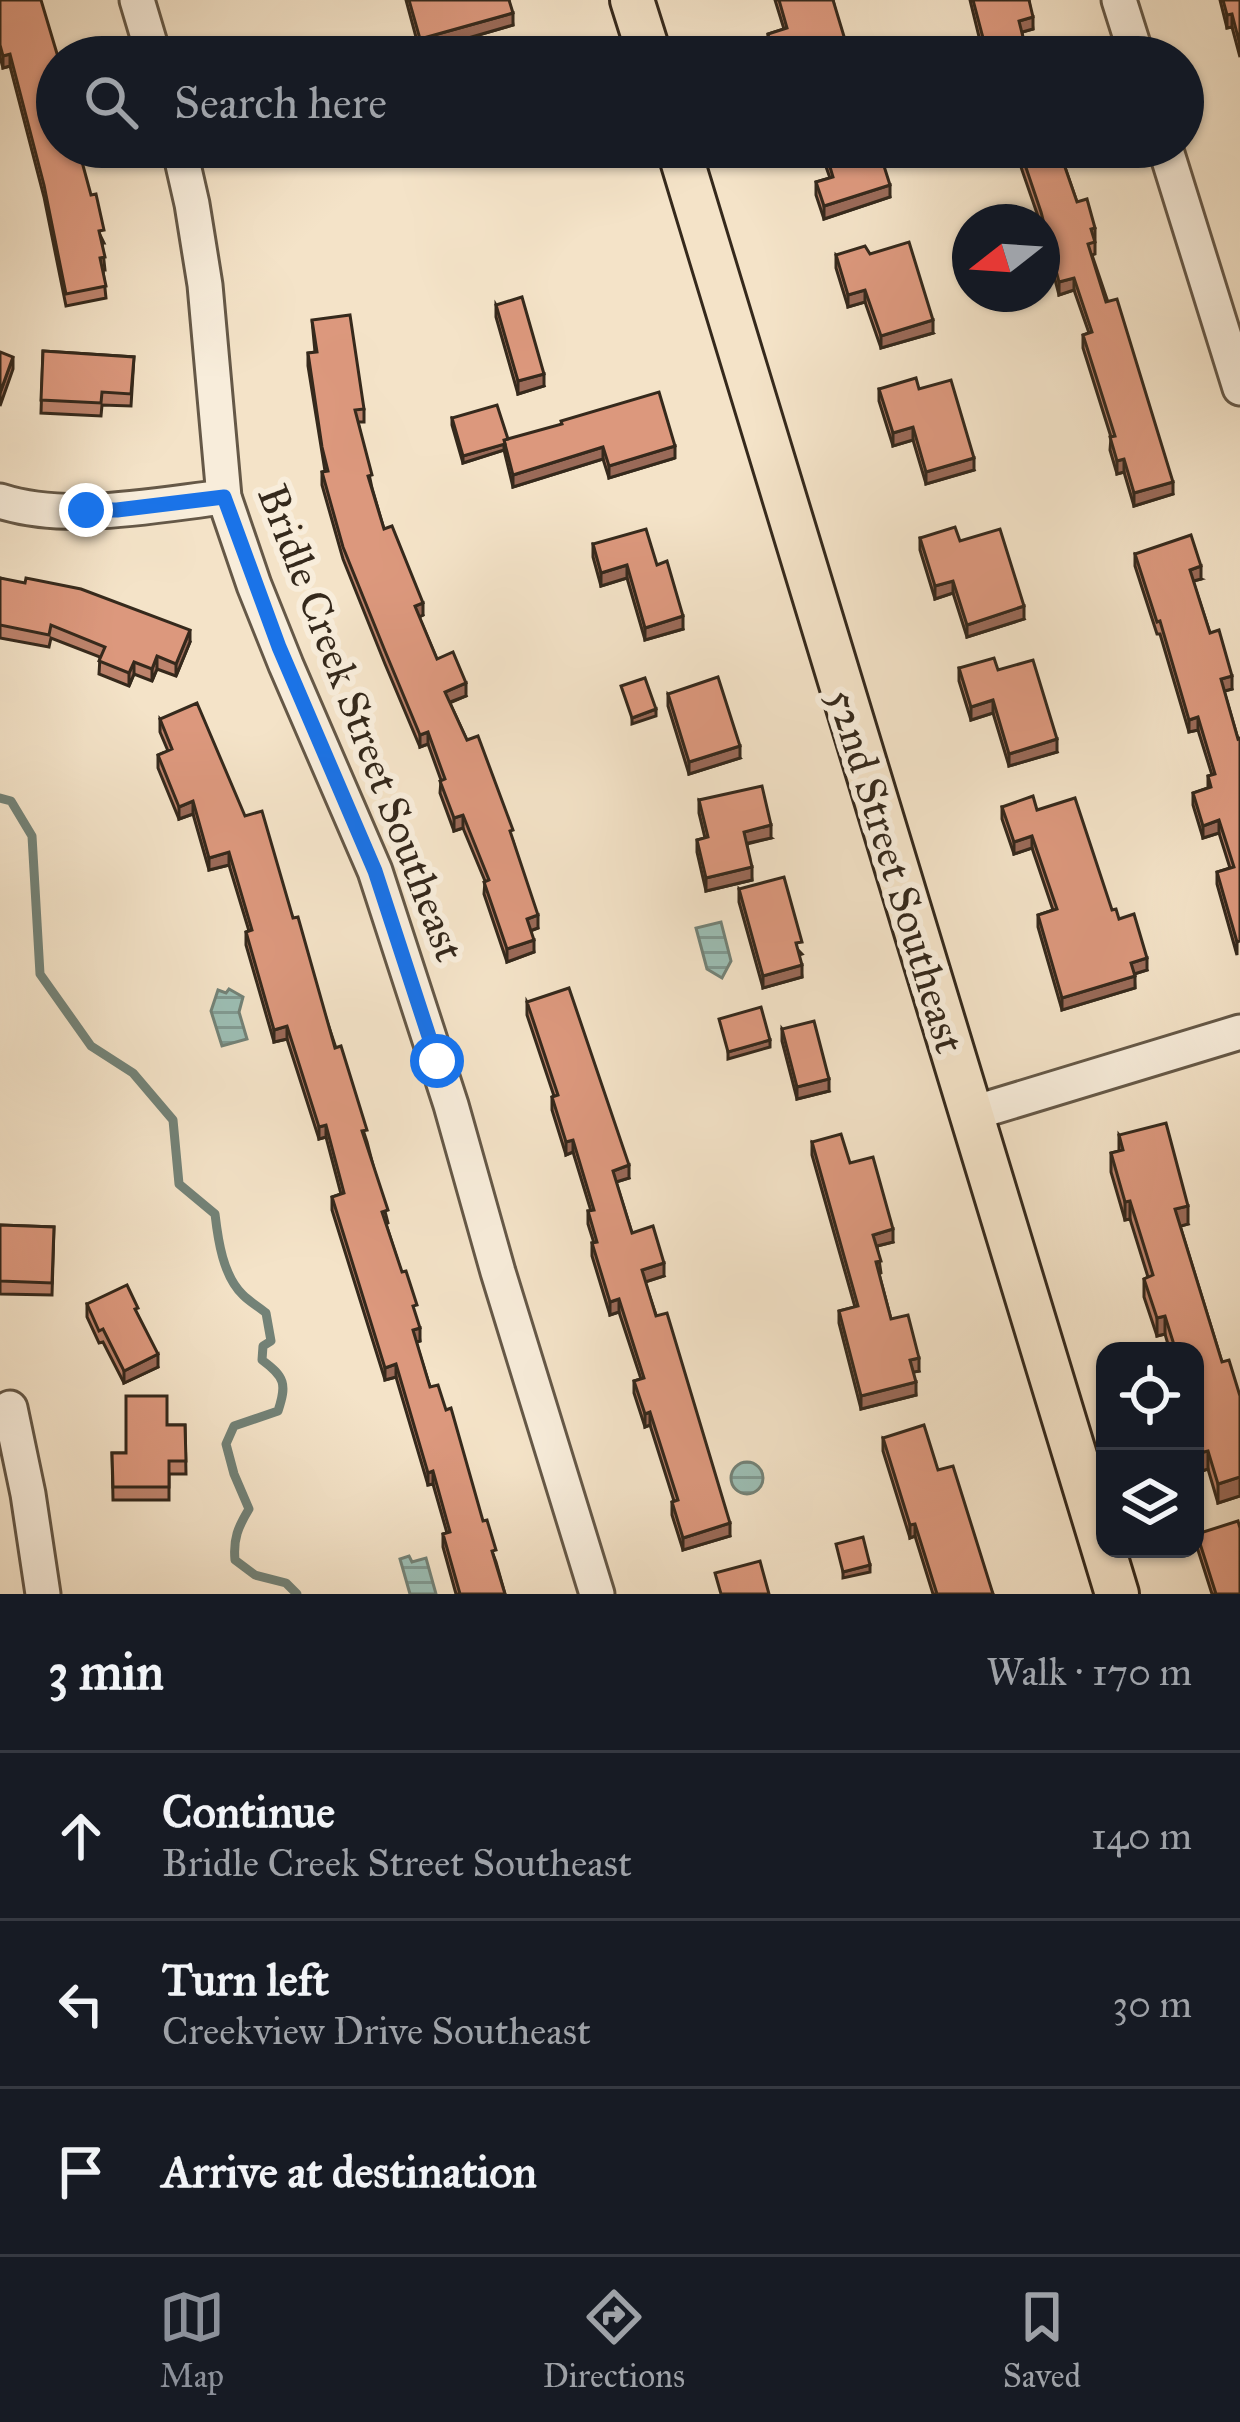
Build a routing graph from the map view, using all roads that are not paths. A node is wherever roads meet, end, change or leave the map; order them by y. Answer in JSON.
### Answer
{"nodes":[{"id":1,"x":137,"y":0,"type":"edge"},
{"id":2,"x":632,"y":0,"type":"edge"},
{"id":3,"x":1119,"y":0,"type":"edge"},
{"id":4,"x":148,"y":36,"type":"edge"},
{"id":5,"x":643,"y":36,"type":"edge"},
{"id":6,"x":1130,"y":36,"type":"edge"},
{"id":7,"x":183,"y":168,"type":"edge"},
{"id":8,"x":684,"y":168,"type":"edge"},
{"id":9,"x":1172,"y":168,"type":"edge"},
{"id":10,"x":1240,"y":388,"type":"edge"},
{"id":11,"x":224,"y":497,"type":"junction"},
{"id":12,"x":0,"y":501,"type":"edge"},
{"id":13,"x":1240,"y":1032,"type":"edge"},
{"id":14,"x":970,"y":1114,"type":"junction"},
{"id":15,"x":10,"y":1408,"type":"dead end"},
{"id":16,"x":44,"y":1594,"type":"edge"},
{"id":17,"x":597,"y":1594,"type":"edge"},
{"id":18,"x":1118,"y":1594,"type":"edge"}],
"edges":[{"from":1,"to":4,"type":"street"},
{"from":2,"to":5,"type":"main road"},
{"from":3,"to":6,"type":"street"},
{"from":7,"to":11,"type":"street","name":"Bridle Creek Street Southeast"},
{"from":8,"to":14,"type":"main road","name":"52nd Street Southeast"},
{"from":9,"to":10,"type":"street"},
{"from":11,"to":12,"type":"street"},
{"from":11,"to":17,"type":"street","name":"Bridle Creek Street Southeast"},
{"from":13,"to":14,"type":"street"},
{"from":14,"to":18,"type":"main road","name":"52nd Street Southeast"},
{"from":15,"to":16,"type":"street"}]}
